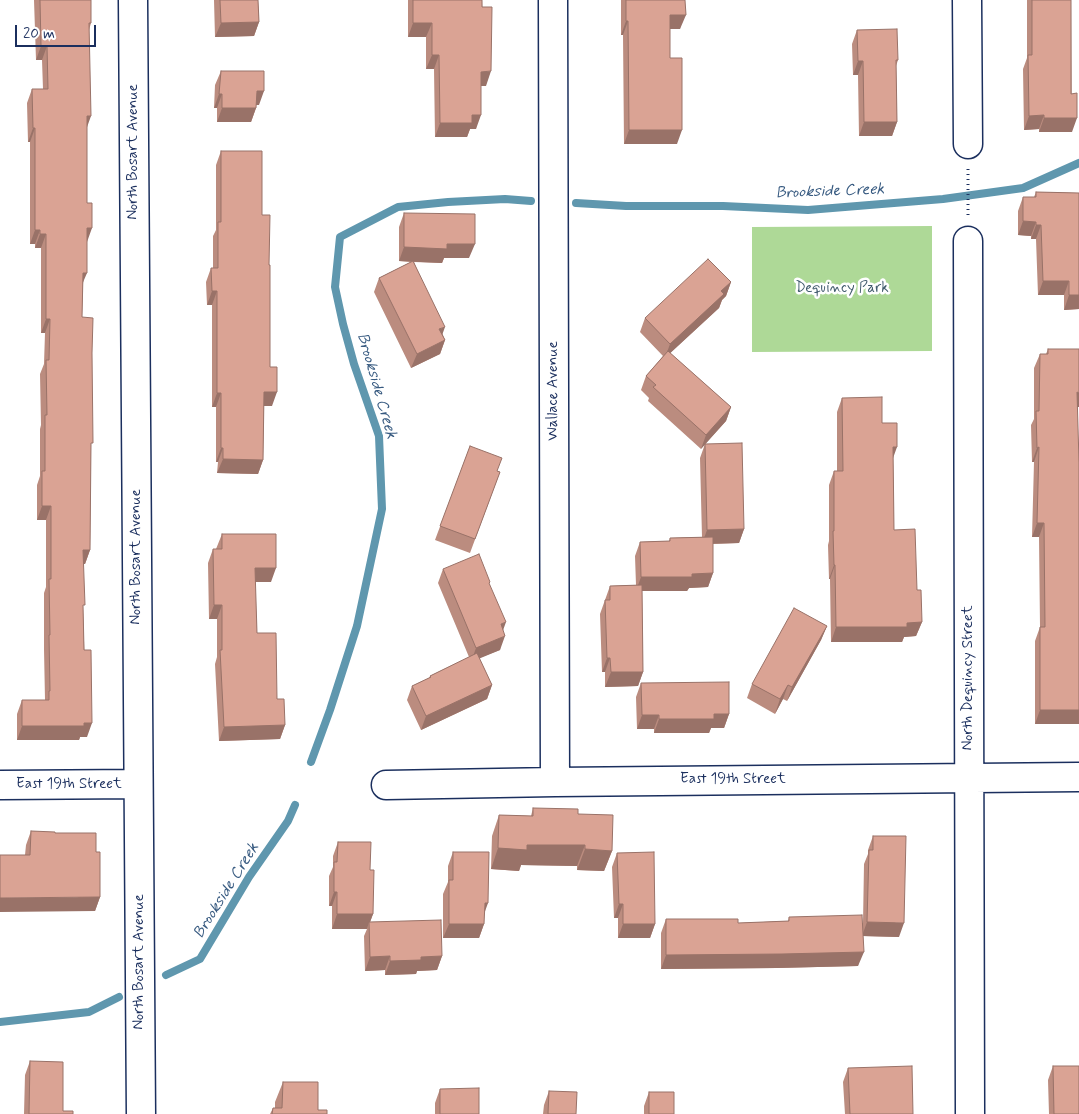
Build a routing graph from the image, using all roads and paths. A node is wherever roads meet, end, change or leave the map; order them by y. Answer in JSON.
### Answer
{"nodes":[{"id":1,"x":133,"y":0,"type":"edge"},
{"id":2,"x":553,"y":0,"type":"edge"},
{"id":3,"x":967,"y":0,"type":"edge"},
{"id":4,"x":968,"y":144,"type":"dead end"},
{"id":5,"x":968,"y":177,"type":"dead end"},
{"id":6,"x":968,"y":214,"type":"dead end"},
{"id":7,"x":968,"y":241,"type":"dead end"},
{"id":8,"x":1079,"y":777,"type":"edge"},
{"id":9,"x":969,"y":778,"type":"junction"},
{"id":10,"x":556,"y":782,"type":"junction"},
{"id":11,"x":138,"y":784,"type":"junction"},
{"id":12,"x":0,"y":785,"type":"edge"},
{"id":13,"x":386,"y":785,"type":"dead end"},
{"id":14,"x":141,"y":1114,"type":"edge"},
{"id":15,"x":970,"y":1114,"type":"edge"}],
"edges":[{"from":1,"to":11,"type":"street","name":"North Bosart Avenue"},
{"from":2,"to":10,"type":"street","name":"Wallace Avenue"},
{"from":3,"to":4,"type":"street"},
{"from":5,"to":6,"type":"path"},
{"from":7,"to":9,"type":"street","name":"North Dequincy Street"},
{"from":8,"to":9,"type":"street","name":"East 19th Street"},
{"from":9,"to":10,"type":"street","name":"East 19th Street"},
{"from":9,"to":15,"type":"street","name":"North Dequincy Street"},
{"from":10,"to":13,"type":"street","name":"East 19th Street"},
{"from":11,"to":12,"type":"street","name":"East 19th Street"},
{"from":11,"to":14,"type":"street","name":"North Bosart Avenue"}]}
